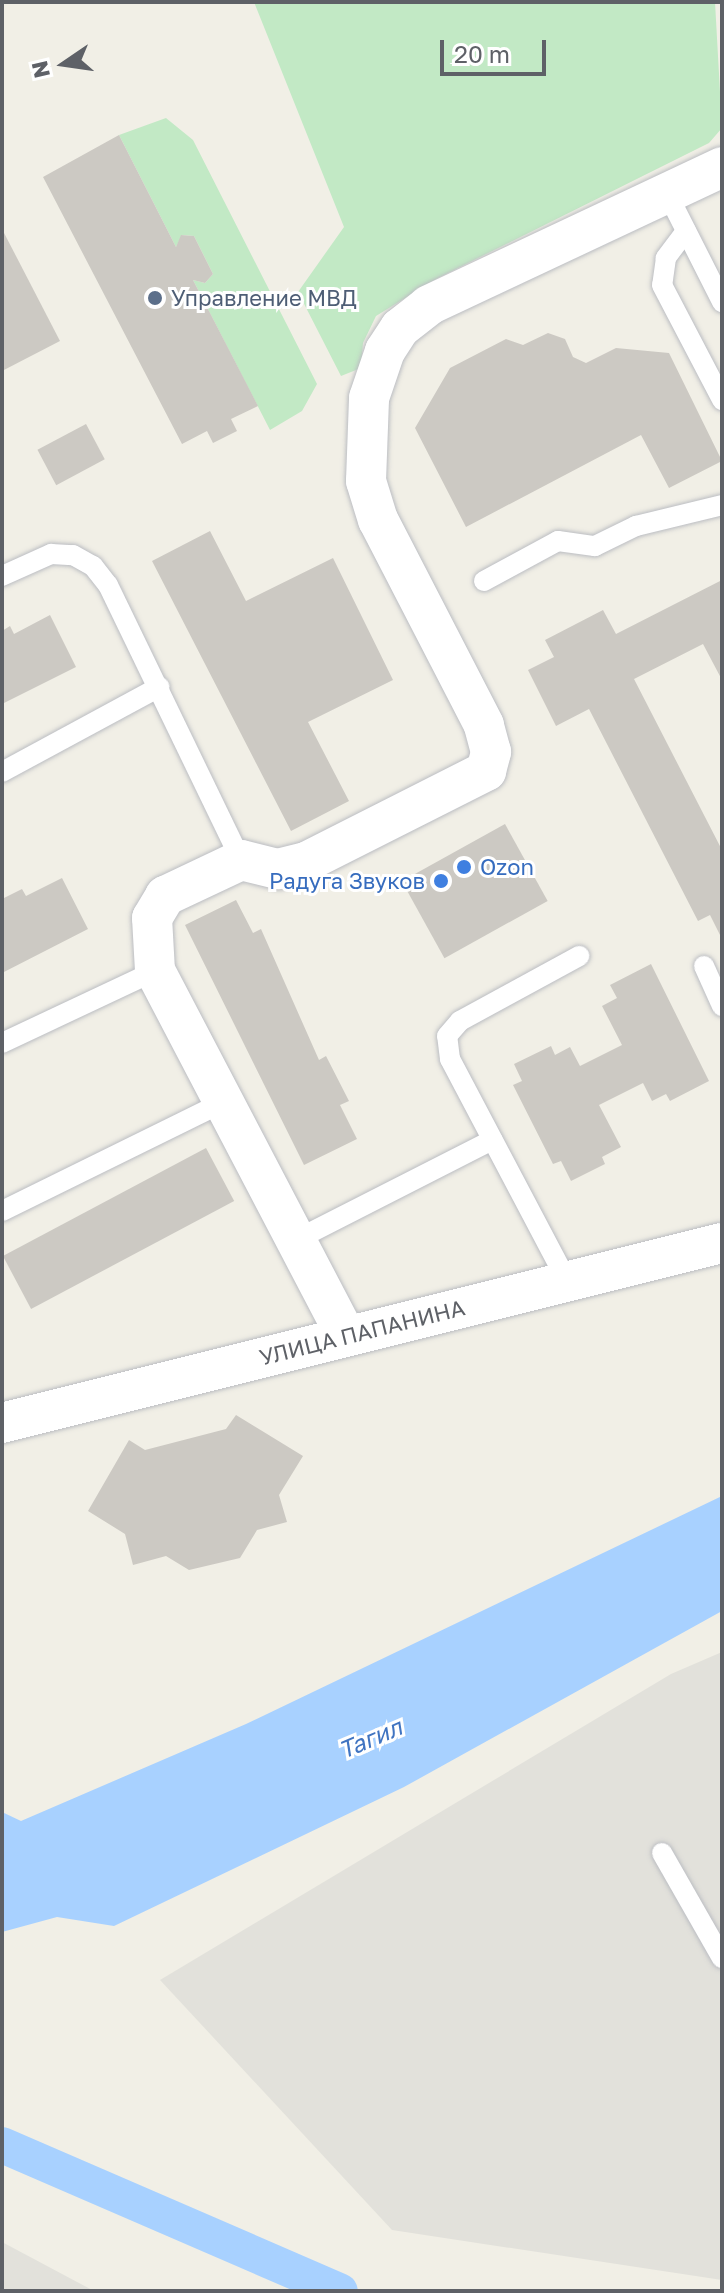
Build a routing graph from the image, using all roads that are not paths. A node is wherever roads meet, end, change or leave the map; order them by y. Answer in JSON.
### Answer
{"nodes":[{"id":1,"x":722,"y":167,"type":"edge"},
{"id":2,"x":665,"y":189,"type":"junction"},
{"id":3,"x":686,"y":231,"type":"junction"},
{"id":4,"x":714,"y":267,"type":"edge"},
{"id":5,"x":722,"y":302,"type":"edge"},
{"id":6,"x":722,"y":400,"type":"edge"},
{"id":7,"x":722,"y":505,"type":"edge"},
{"id":8,"x":2,"y":576,"type":"edge"},
{"id":9,"x":484,"y":581,"type":"dead end"},
{"id":10,"x":159,"y":687,"type":"junction"},
{"id":11,"x":2,"y":772,"type":"edge"},
{"id":12,"x":241,"y":860,"type":"junction"},
{"id":13,"x":579,"y":956,"type":"dead end"},
{"id":14,"x":704,"y":966,"type":"dead end"},
{"id":15,"x":155,"y":971,"type":"junction"},
{"id":16,"x":722,"y":1006,"type":"edge"},
{"id":17,"x":2,"y":1043,"type":"edge"},
{"id":18,"x":219,"y":1104,"type":"junction"},
{"id":19,"x":492,"y":1140,"type":"junction"},
{"id":20,"x":2,"y":1211,"type":"edge"},
{"id":21,"x":292,"y":1242,"type":"junction"},
{"id":22,"x":722,"y":1243,"type":"edge"},
{"id":23,"x":566,"y":1279,"type":"junction"},
{"id":24,"x":346,"y":1336,"type":"junction"},
{"id":25,"x":2,"y":1423,"type":"edge"},
{"id":26,"x":662,"y":1853,"type":"dead end"},
{"id":27,"x":722,"y":1958,"type":"edge"}],
"edges":[{"from":1,"to":2,"type":"street"},
{"from":2,"to":3,"type":"lane"},
{"from":2,"to":12,"type":"street"},
{"from":3,"to":4,"type":"lane"},
{"from":3,"to":6,"type":"lane"},
{"from":4,"to":5,"type":"lane"},
{"from":7,"to":9,"type":"lane"},
{"from":8,"to":10,"type":"lane"},
{"from":10,"to":11,"type":"lane"},
{"from":10,"to":12,"type":"lane"},
{"from":12,"to":15,"type":"street"},
{"from":13,"to":19,"type":"lane"},
{"from":14,"to":16,"type":"lane"},
{"from":15,"to":17,"type":"lane"},
{"from":15,"to":18,"type":"street"},
{"from":18,"to":20,"type":"lane"},
{"from":18,"to":21,"type":"street"},
{"from":19,"to":21,"type":"lane"},
{"from":19,"to":23,"type":"lane"},
{"from":21,"to":24,"type":"street"},
{"from":22,"to":23,"type":"street","name":"УЛИЦА ПАПАНИНА"},
{"from":23,"to":24,"type":"street","name":"УЛИЦА ПАПАНИНА"},
{"from":24,"to":25,"type":"street","name":"УЛИЦА ПАПАНИНА"},
{"from":26,"to":27,"type":"lane"}]}
